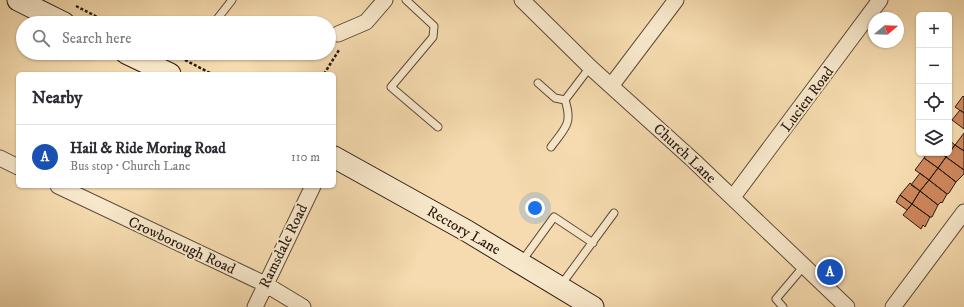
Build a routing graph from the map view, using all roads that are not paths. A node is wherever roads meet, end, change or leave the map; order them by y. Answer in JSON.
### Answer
{"nodes":[{"id":1,"x":18,"y":0,"type":"edge"},
{"id":2,"x":232,"y":0,"type":"edge"},
{"id":3,"x":385,"y":0,"type":"edge"},
{"id":4,"x":406,"y":0,"type":"edge"},
{"id":5,"x":522,"y":0,"type":"edge"},
{"id":6,"x":676,"y":0,"type":"edge"},
{"id":7,"x":880,"y":0,"type":"edge"},
{"id":8,"x":67,"y":13,"type":"edge"},
{"id":9,"x":219,"y":16,"type":"edge"},
{"id":10,"x":338,"y":34,"type":"road end"},
{"id":11,"x":152,"y":60,"type":"edge"},
{"id":12,"x":175,"y":66,"type":"edge"},
{"id":13,"x":590,"y":67,"type":"junction"},
{"id":14,"x":538,"y":83,"type":"dead end"},
{"id":15,"x":611,"y":86,"type":"junction"},
{"id":16,"x":565,"y":100,"type":"junction"},
{"id":17,"x":438,"y":127,"type":"dead end"},
{"id":18,"x":551,"y":147,"type":"dead end"},
{"id":19,"x":0,"y":158,"type":"edge"},
{"id":20,"x":336,"y":158,"type":"edge"},
{"id":21,"x":16,"y":166,"type":"edge"},
{"id":22,"x":62,"y":188,"type":"edge"},
{"id":23,"x":312,"y":188,"type":"edge"},
{"id":24,"x":733,"y":197,"type":"junction"},
{"id":25,"x":964,"y":212,"type":"edge"},
{"id":26,"x":614,"y":213,"type":"dead end"},
{"id":27,"x":593,"y":243,"type":"junction"},
{"id":28,"x":520,"y":263,"type":"junction"},
{"id":29,"x":804,"y":266,"type":"junction"},
{"id":30,"x":265,"y":284,"type":"junction"},
{"id":31,"x":560,"y":286,"type":"junction"},
{"id":32,"x":255,"y":307,"type":"edge"},
{"id":33,"x":303,"y":307,"type":"edge"},
{"id":34,"x":593,"y":307,"type":"edge"},
{"id":35,"x":784,"y":307,"type":"edge"},
{"id":36,"x":847,"y":307,"type":"edge"},
{"id":37,"x":893,"y":307,"type":"edge"}],
"edges":[{"from":1,"to":8,"type":"main road"},
{"from":2,"to":9,"type":"lane"},
{"from":3,"to":10,"type":"street"},
{"from":4,"to":17,"type":"lane"},
{"from":5,"to":13,"type":"street","name":"Church Lane"},
{"from":6,"to":15,"type":"street"},
{"from":7,"to":24,"type":"street","name":"Lucien Road"},
{"from":11,"to":12,"type":"main road"},
{"from":13,"to":15,"type":"street","name":"Church Lane"},
{"from":13,"to":16,"type":"lane"},
{"from":14,"to":16,"type":"lane"},
{"from":15,"to":24,"type":"street","name":"Church Lane"},
{"from":16,"to":18,"type":"lane"},
{"from":19,"to":21,"type":"street"},
{"from":20,"to":28,"type":"main road","name":"Rectory Lane"},
{"from":22,"to":30,"type":"street","name":"Crowborough Road"},
{"from":23,"to":30,"type":"street","name":"Ramsdale Road"},
{"from":24,"to":29,"type":"street","name":"Church Lane"},
{"from":25,"to":37,"type":"street"},
{"from":26,"to":27,"type":"lane"},
{"from":27,"to":28,"type":"lane"},
{"from":27,"to":31,"type":"lane"},
{"from":28,"to":31,"type":"main road","name":"Rectory Lane"},
{"from":29,"to":35,"type":"lane"},
{"from":29,"to":36,"type":"street","name":"Church Lane"},
{"from":30,"to":32,"type":"street","name":"Ramsdale Road"},
{"from":30,"to":33,"type":"street","name":"Crowborough Road"},
{"from":31,"to":34,"type":"main road","name":"Rectory Lane"}]}
